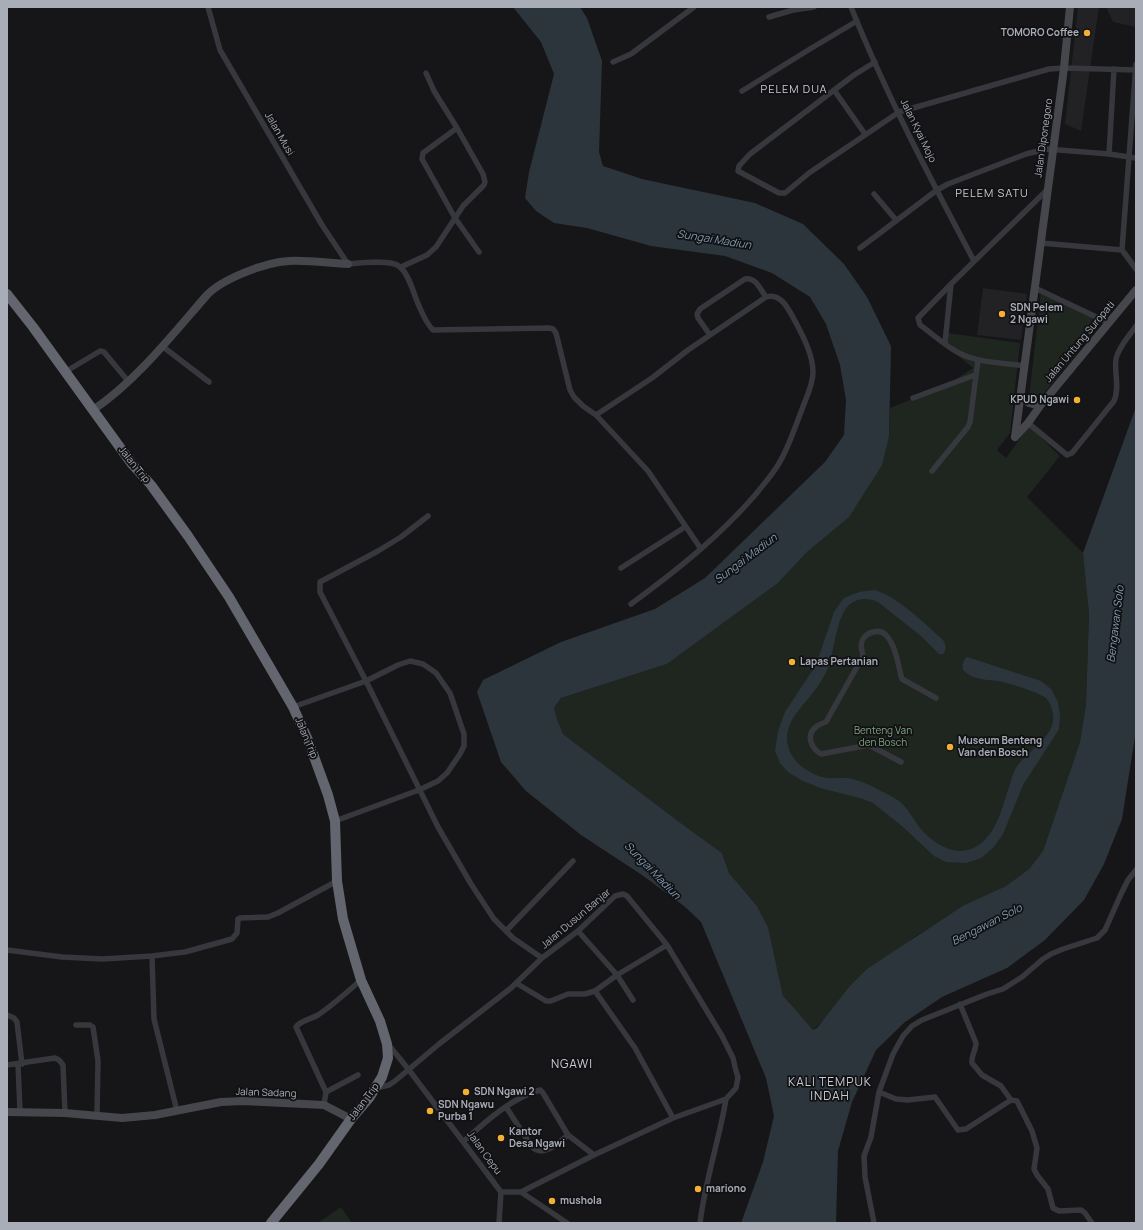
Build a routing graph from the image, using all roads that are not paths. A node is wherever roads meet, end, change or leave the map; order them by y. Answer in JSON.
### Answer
{"nodes":[{"id":1,"x":208,"y":7,"type":"edge"},
{"id":2,"x":694,"y":7,"type":"edge"},
{"id":3,"x":814,"y":7,"type":"edge"},
{"id":4,"x":851,"y":7,"type":"edge"},
{"id":5,"x":1070,"y":7,"type":"edge"},
{"id":6,"x":769,"y":17,"type":"dead end"},
{"id":7,"x":856,"y":21,"type":"junction"},
{"id":8,"x":613,"y":62,"type":"dead end"},
{"id":9,"x":875,"y":62,"type":"junction"},
{"id":10,"x":1136,"y":64,"type":"edge"},
{"id":11,"x":1064,"y":68,"type":"junction"},
{"id":12,"x":1114,"y":69,"type":"junction"},
{"id":13,"x":1136,"y":70,"type":"edge"},
{"id":14,"x":426,"y":73,"type":"dead end"},
{"id":15,"x":834,"y":90,"type":"junction"},
{"id":16,"x":742,"y":92,"type":"dead end"},
{"id":17,"x":899,"y":112,"type":"junction"},
{"id":18,"x":457,"y":128,"type":"junction"},
{"id":19,"x":865,"y":134,"type":"junction"},
{"id":20,"x":1053,"y":149,"type":"junction"},
{"id":21,"x":1109,"y":154,"type":"junction"},
{"id":22,"x":1129,"y":157,"type":"junction"},
{"id":23,"x":1136,"y":158,"type":"edge"},
{"id":24,"x":1048,"y":189,"type":"junction"},
{"id":25,"x":937,"y":190,"type":"junction"},
{"id":26,"x":874,"y":194,"type":"dead end"},
{"id":27,"x":454,"y":218,"type":"junction"},
{"id":28,"x":896,"y":220,"type":"junction"},
{"id":29,"x":1041,"y":243,"type":"junction"},
{"id":30,"x":860,"y":248,"type":"dead end"},
{"id":31,"x":1122,"y":250,"type":"junction"},
{"id":32,"x":479,"y":252,"type":"dead end"},
{"id":33,"x":974,"y":261,"type":"junction"},
{"id":34,"x":348,"y":264,"type":"junction"},
{"id":35,"x":401,"y":267,"type":"junction"},
{"id":36,"x":1136,"y":269,"type":"edge"},
{"id":37,"x":952,"y":284,"type":"junction"},
{"id":38,"x":1035,"y":288,"type":"junction"},
{"id":39,"x":1136,"y":290,"type":"edge"},
{"id":40,"x":7,"y":294,"type":"edge"},
{"id":41,"x":766,"y":297,"type":"junction"},
{"id":42,"x":1109,"y":323,"type":"junction"},
{"id":43,"x":1136,"y":326,"type":"edge"},
{"id":44,"x":710,"y":335,"type":"junction"},
{"id":45,"x":945,"y":343,"type":"junction"},
{"id":46,"x":162,"y":346,"type":"junction"},
{"id":47,"x":978,"y":360,"type":"junction"},
{"id":48,"x":1024,"y":366,"type":"junction"},
{"id":49,"x":65,"y":372,"type":"junction"},
{"id":50,"x":975,"y":375,"type":"junction"},
{"id":51,"x":128,"y":381,"type":"junction"},
{"id":52,"x":209,"y":382,"type":"dead end"},
{"id":53,"x":1021,"y":396,"type":"junction"},
{"id":54,"x":912,"y":398,"type":"dead end"},
{"id":55,"x":1040,"y":406,"type":"junction"},
{"id":56,"x":93,"y":410,"type":"junction"},
{"id":57,"x":596,"y":415,"type":"junction"},
{"id":58,"x":1028,"y":423,"type":"junction"},
{"id":59,"x":1015,"y":437,"type":"joint"},
{"id":60,"x":932,"y":471,"type":"dead end"},
{"id":61,"x":428,"y":516,"type":"dead end"},
{"id":62,"x":685,"y":527,"type":"junction"},
{"id":63,"x":701,"y":549,"type":"junction"},
{"id":64,"x":621,"y":568,"type":"dead end"},
{"id":65,"x":631,"y":604,"type":"dead end"},
{"id":66,"x":366,"y":681,"type":"junction"},
{"id":67,"x":936,"y":698,"type":"dead end"},
{"id":68,"x":293,"y":708,"type":"junction"},
{"id":69,"x":901,"y":762,"type":"dead end"},
{"id":70,"x":419,"y":790,"type":"junction"},
{"id":71,"x":335,"y":821,"type":"junction"},
{"id":72,"x":573,"y":861,"type":"dead end"},
{"id":73,"x":1136,"y":870,"type":"edge"},
{"id":74,"x":337,"y":881,"type":"junction"},
{"id":75,"x":506,"y":931,"type":"junction"},
{"id":76,"x":578,"y":931,"type":"junction"},
{"id":77,"x":667,"y":945,"type":"junction"},
{"id":78,"x":7,"y":950,"type":"edge"},
{"id":79,"x":152,"y":956,"type":"junction"},
{"id":80,"x":542,"y":958,"type":"junction"},
{"id":81,"x":617,"y":975,"type":"junction"},
{"id":82,"x":362,"y":980,"type":"junction"},
{"id":83,"x":516,"y":983,"type":"junction"},
{"id":84,"x":595,"y":991,"type":"junction"},
{"id":85,"x":633,"y":1000,"type":"dead end"},
{"id":86,"x":960,"y":1004,"type":"junction"},
{"id":87,"x":7,"y":1016,"type":"edge"},
{"id":88,"x":76,"y":1025,"type":"dead end"},
{"id":89,"x":388,"y":1044,"type":"junction"},
{"id":90,"x":20,"y":1064,"type":"junction"},
{"id":91,"x":7,"y":1065,"type":"edge"},
{"id":92,"x":409,"y":1070,"type":"junction"},
{"id":93,"x":358,"y":1075,"type":"dead end"},
{"id":94,"x":376,"y":1088,"type":"junction"},
{"id":95,"x":326,"y":1092,"type":"junction"},
{"id":96,"x":879,"y":1092,"type":"junction"},
{"id":97,"x":726,"y":1099,"type":"junction"},
{"id":98,"x":1011,"y":1100,"type":"junction"},
{"id":99,"x":324,"y":1105,"type":"junction"},
{"id":100,"x":506,"y":1107,"type":"junction"},
{"id":101,"x":177,"y":1111,"type":"junction"},
{"id":102,"x":7,"y":1112,"type":"edge"},
{"id":103,"x":20,"y":1112,"type":"junction"},
{"id":104,"x":65,"y":1113,"type":"junction"},
{"id":105,"x":97,"y":1115,"type":"junction"},
{"id":106,"x":673,"y":1118,"type":"junction"},
{"id":107,"x":351,"y":1119,"type":"junction"},
{"id":108,"x":568,"y":1135,"type":"junction"},
{"id":109,"x":464,"y":1141,"type":"junction"},
{"id":110,"x":594,"y":1155,"type":"junction"},
{"id":111,"x":502,"y":1192,"type":"junction"},
{"id":112,"x":521,"y":1192,"type":"junction"},
{"id":113,"x":271,"y":1223,"type":"edge"},
{"id":114,"x":499,"y":1223,"type":"edge"},
{"id":115,"x":567,"y":1223,"type":"edge"},
{"id":116,"x":700,"y":1223,"type":"edge"},
{"id":117,"x":874,"y":1223,"type":"edge"},
{"id":118,"x":1092,"y":1223,"type":"edge"}],
"edges":[{"from":1,"to":34,"type":"street","name":"Jalan Musi"},
{"from":2,"to":8,"type":"street"},
{"from":3,"to":6,"type":"street"},
{"from":4,"to":7,"type":"street","name":"Jalan Kyai Mojo"},
{"from":5,"to":11,"type":"street","name":"Jalan Diponegoro"},
{"from":7,"to":9,"type":"street","name":"Jalan Kyai Mojo"},
{"from":7,"to":16,"type":"street"},
{"from":9,"to":15,"type":"street"},
{"from":9,"to":17,"type":"street","name":"Jalan Kyai Mojo"},
{"from":10,"to":13,"type":"street"},
{"from":11,"to":12,"type":"street"},
{"from":11,"to":17,"type":"street"},
{"from":11,"to":20,"type":"street","name":"Jalan Diponegoro"},
{"from":12,"to":13,"type":"street"},
{"from":12,"to":21,"type":"street"},
{"from":13,"to":22,"type":"street"},
{"from":14,"to":18,"type":"street"},
{"from":15,"to":19,"type":"street"},
{"from":15,"to":19,"type":"street"},
{"from":17,"to":19,"type":"street"},
{"from":17,"to":25,"type":"street","name":"Jalan Kyai Mojo"},
{"from":18,"to":27,"type":"street"},
{"from":18,"to":27,"type":"street"},
{"from":20,"to":21,"type":"street"},
{"from":20,"to":24,"type":"street","name":"Jalan Diponegoro"},
{"from":20,"to":25,"type":"street"},
{"from":21,"to":22,"type":"street"},
{"from":22,"to":23,"type":"street"},
{"from":22,"to":31,"type":"street"},
{"from":24,"to":29,"type":"street","name":"Jalan Diponegoro"},
{"from":24,"to":33,"type":"street"},
{"from":25,"to":28,"type":"street"},
{"from":25,"to":33,"type":"street","name":"Jalan Kyai Mojo"},
{"from":26,"to":28,"type":"street"},
{"from":27,"to":32,"type":"street"},
{"from":27,"to":35,"type":"street"},
{"from":28,"to":30,"type":"street"},
{"from":29,"to":31,"type":"street"},
{"from":29,"to":38,"type":"street","name":"Jalan Diponegoro"},
{"from":31,"to":36,"type":"street"},
{"from":33,"to":37,"type":"street"},
{"from":34,"to":35,"type":"street"},
{"from":34,"to":46,"type":"street"},
{"from":35,"to":57,"type":"street"},
{"from":37,"to":45,"type":"street"},
{"from":37,"to":45,"type":"street"},
{"from":38,"to":42,"type":"street"},
{"from":38,"to":48,"type":"street","name":"Jalan Diponegoro"},
{"from":39,"to":42,"type":"street","name":"Jalan Untung Suropati"},
{"from":40,"to":49,"type":"highway","name":"Jalan Trip"},
{"from":41,"to":44,"type":"street"},
{"from":41,"to":44,"type":"street"},
{"from":41,"to":63,"type":"street"},
{"from":42,"to":55,"type":"street","name":"Jalan Untung Suropati"},
{"from":43,"to":58,"type":"street"},
{"from":44,"to":57,"type":"street"},
{"from":45,"to":47,"type":"street"},
{"from":46,"to":51,"type":"street"},
{"from":46,"to":52,"type":"street"},
{"from":47,"to":48,"type":"street"},
{"from":47,"to":50,"type":"street"},
{"from":48,"to":53,"type":"street","name":"Jalan Diponegoro"},
{"from":49,"to":51,"type":"street"},
{"from":49,"to":56,"type":"highway","name":"Jalan Trip"},
{"from":50,"to":54,"type":"street"},
{"from":50,"to":60,"type":"street"},
{"from":51,"to":56,"type":"street"},
{"from":53,"to":55,"type":"street"},
{"from":53,"to":59,"type":"street","name":"Jalan Diponegoro"},
{"from":55,"to":58,"type":"street","name":"Jalan Untung Suropati"},
{"from":56,"to":68,"type":"highway","name":"Jalan Trip"},
{"from":57,"to":62,"type":"street"},
{"from":58,"to":59,"type":"street","name":"Jalan Untung Suropati"},
{"from":61,"to":66,"type":"street"},
{"from":62,"to":63,"type":"street"},
{"from":62,"to":64,"type":"street"},
{"from":63,"to":65,"type":"street"},
{"from":66,"to":68,"type":"street"},
{"from":66,"to":70,"type":"street"},
{"from":66,"to":70,"type":"street"},
{"from":67,"to":69,"type":"street"},
{"from":68,"to":71,"type":"highway","name":"Jalan Trip"},
{"from":70,"to":71,"type":"street"},
{"from":70,"to":75,"type":"street"},
{"from":71,"to":74,"type":"highway","name":"Jalan Trip"},
{"from":72,"to":75,"type":"street"},
{"from":73,"to":86,"type":"street"},
{"from":74,"to":79,"type":"street"},
{"from":74,"to":82,"type":"highway","name":"Jalan Trip"},
{"from":75,"to":80,"type":"street"},
{"from":76,"to":77,"type":"street","name":"Jalan Dusun Banjar"},
{"from":76,"to":80,"type":"street","name":"Jalan Dusun Banjar"},
{"from":76,"to":81,"type":"street"},
{"from":77,"to":81,"type":"street"},
{"from":77,"to":97,"type":"street","name":"Jalan Dusun Banjar"},
{"from":78,"to":79,"type":"street"},
{"from":79,"to":101,"type":"street"},
{"from":80,"to":83,"type":"street","name":"Jalan Dusun Banjar"},
{"from":81,"to":84,"type":"street"},
{"from":81,"to":85,"type":"street"},
{"from":82,"to":89,"type":"highway","name":"Jalan Trip"},
{"from":82,"to":95,"type":"street"},
{"from":83,"to":84,"type":"street"},
{"from":83,"to":92,"type":"street","name":"Jalan Dusun Banjar"},
{"from":84,"to":106,"type":"street"},
{"from":86,"to":96,"type":"street"},
{"from":86,"to":98,"type":"street"},
{"from":87,"to":90,"type":"street"},
{"from":88,"to":105,"type":"street"},
{"from":89,"to":92,"type":"street","name":"Jalan Cepu"},
{"from":89,"to":94,"type":"highway","name":"Jalan Trip"},
{"from":90,"to":91,"type":"street"},
{"from":90,"to":103,"type":"street"},
{"from":90,"to":104,"type":"street"},
{"from":92,"to":94,"type":"street","name":"Jalan Dusun Banjar"},
{"from":92,"to":109,"type":"street","name":"Jalan Cepu"},
{"from":93,"to":95,"type":"street"},
{"from":94,"to":107,"type":"highway","name":"Jalan Trip"},
{"from":95,"to":99,"type":"street"},
{"from":96,"to":98,"type":"street"},
{"from":96,"to":117,"type":"street"},
{"from":97,"to":106,"type":"street"},
{"from":97,"to":116,"type":"street","name":"Jalan Dusun Banjar"},
{"from":98,"to":118,"type":"street"},
{"from":99,"to":101,"type":"street","name":"Jalan Sadang"},
{"from":99,"to":107,"type":"street","name":"Jalan Sadang"},
{"from":100,"to":108,"type":"street"},
{"from":100,"to":108,"type":"street"},
{"from":100,"to":109,"type":"street"},
{"from":101,"to":105,"type":"street","name":"Jalan Sadang"},
{"from":102,"to":103,"type":"street","name":"Jalan Sadang"},
{"from":103,"to":104,"type":"street","name":"Jalan Sadang"},
{"from":104,"to":105,"type":"street","name":"Jalan Sadang"},
{"from":106,"to":110,"type":"street"},
{"from":107,"to":113,"type":"highway","name":"Jalan Trip"},
{"from":108,"to":110,"type":"street"},
{"from":109,"to":111,"type":"street","name":"Jalan Cepu"},
{"from":110,"to":112,"type":"street"},
{"from":111,"to":112,"type":"street"},
{"from":111,"to":114,"type":"street"},
{"from":112,"to":115,"type":"street"}]}
